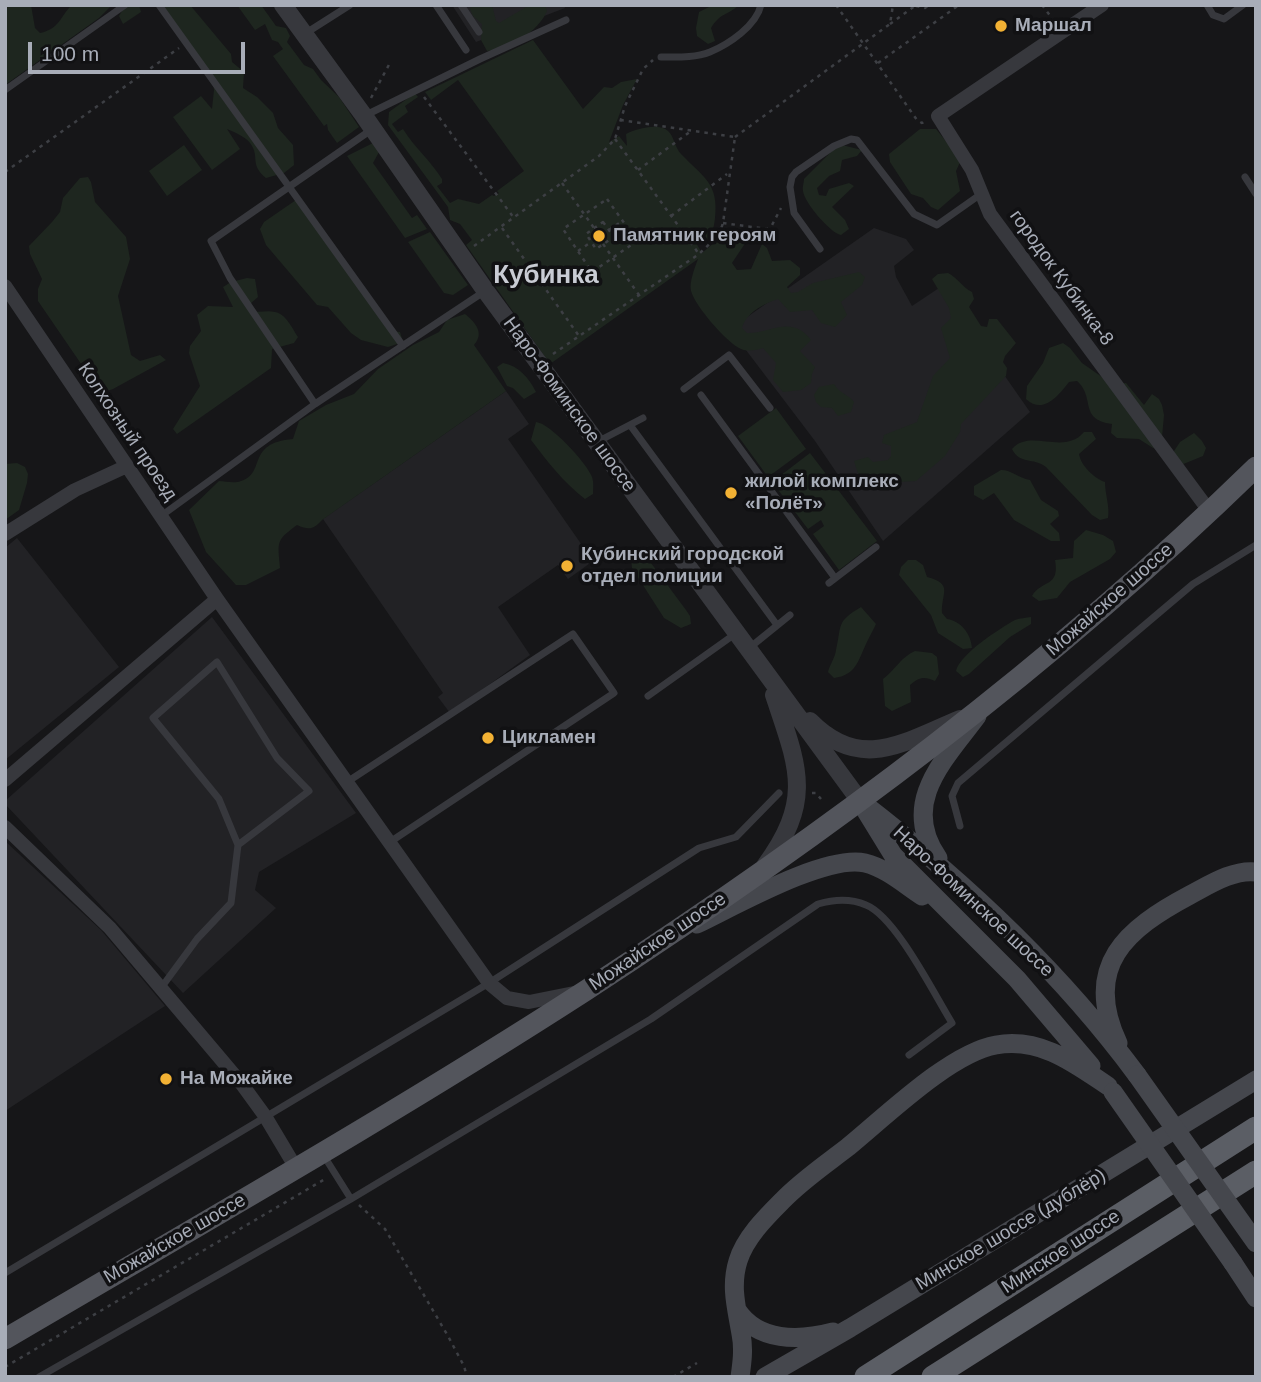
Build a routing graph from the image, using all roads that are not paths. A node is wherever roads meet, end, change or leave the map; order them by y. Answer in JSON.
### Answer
{"nodes":[{"id":1,"x":125,"y":5,"type":"edge"},
{"id":2,"x":159,"y":5,"type":"edge"},
{"id":3,"x":283,"y":5,"type":"edge"},
{"id":4,"x":350,"y":5,"type":"edge"},
{"id":5,"x":436,"y":5,"type":"edge"},
{"id":6,"x":474,"y":5,"type":"edge"},
{"id":7,"x":761,"y":5,"type":"edge"},
{"id":8,"x":1102,"y":5,"type":"edge"},
{"id":9,"x":1207,"y":5,"type":"edge"},
{"id":10,"x":1243,"y":5,"type":"edge"},
{"id":11,"x":463,"y":8,"type":"edge"},
{"id":12,"x":566,"y":20,"type":"dead end"},
{"id":13,"x":479,"y":32,"type":"dead end"},
{"id":14,"x":304,"y":34,"type":"junction"},
{"id":15,"x":466,"y":50,"type":"dead end"},
{"id":16,"x":661,"y":57,"type":"road end"},
{"id":17,"x":5,"y":90,"type":"edge"},
{"id":18,"x":369,"y":115,"type":"junction"},
{"id":19,"x":1245,"y":177,"type":"dead end"},
{"id":20,"x":290,"y":186,"type":"junction"},
{"id":21,"x":982,"y":194,"type":"junction"},
{"id":22,"x":1256,"y":194,"type":"edge"},
{"id":23,"x":820,"y":249,"type":"dead end"},
{"id":24,"x":5,"y":286,"type":"edge"},
{"id":25,"x":485,"y":290,"type":"junction"},
{"id":26,"x":403,"y":346,"type":"junction"},
{"id":27,"x":684,"y":389,"type":"dead end"},
{"id":28,"x":701,"y":395,"type":"dead end"},
{"id":29,"x":315,"y":404,"type":"junction"},
{"id":30,"x":770,"y":408,"type":"dead end"},
{"id":31,"x":643,"y":418,"type":"dead end"},
{"id":32,"x":630,"y":425,"type":"junction"},
{"id":33,"x":597,"y":442,"type":"junction"},
{"id":34,"x":127,"y":466,"type":"junction"},
{"id":35,"x":1256,"y":467,"type":"edge"},
{"id":36,"x":1210,"y":512,"type":"junction"},
{"id":37,"x":161,"y":516,"type":"junction"},
{"id":38,"x":5,"y":534,"type":"edge"},
{"id":39,"x":1256,"y":545,"type":"edge"},
{"id":40,"x":876,"y":547,"type":"dead end"},
{"id":41,"x":217,"y":599,"type":"junction"},
{"id":42,"x":790,"y":615,"type":"dead end"},
{"id":43,"x":777,"y":625,"type":"junction"},
{"id":44,"x":736,"y":634,"type":"junction"},
{"id":45,"x":747,"y":649,"type":"junction"},
{"id":46,"x":769,"y":679,"type":"junction"},
{"id":47,"x":648,"y":696,"type":"dead end"},
{"id":48,"x":981,"y":710,"type":"junction"},
{"id":49,"x":5,"y":780,"type":"edge"},
{"id":50,"x":347,"y":782,"type":"junction"},
{"id":51,"x":779,"y":793,"type":"dead end"},
{"id":52,"x":860,"y":802,"type":"junction"},
{"id":53,"x":960,"y":826,"type":"dead end"},
{"id":54,"x":5,"y":827,"type":"edge"},
{"id":55,"x":390,"y":842,"type":"junction"},
{"id":56,"x":238,"y":845,"type":"junction"},
{"id":57,"x":1256,"y":872,"type":"edge"},
{"id":58,"x":948,"y":873,"type":"junction"},
{"id":59,"x":759,"y":874,"type":"junction"},
{"id":60,"x":957,"y":920,"type":"junction"},
{"id":61,"x":658,"y":942,"type":"junction"},
{"id":62,"x":489,"y":983,"type":"junction"},
{"id":63,"x":161,"y":988,"type":"junction"},
{"id":64,"x":583,"y":992,"type":"junction"},
{"id":65,"x":909,"y":1055,"type":"dead end"},
{"id":66,"x":1131,"y":1068,"type":"junction"},
{"id":67,"x":1256,"y":1080,"type":"edge"},
{"id":68,"x":1110,"y":1089,"type":"junction"},
{"id":69,"x":265,"y":1116,"type":"junction"},
{"id":70,"x":1256,"y":1128,"type":"edge"},
{"id":71,"x":321,"y":1153,"type":"junction"},
{"id":72,"x":296,"y":1168,"type":"junction"},
{"id":73,"x":1256,"y":1172,"type":"edge"},
{"id":74,"x":351,"y":1199,"type":"junction"},
{"id":75,"x":1256,"y":1243,"type":"edge"},
{"id":76,"x":5,"y":1273,"type":"edge"},
{"id":77,"x":1256,"y":1298,"type":"edge"},
{"id":78,"x":735,"y":1306,"type":"junction"},
{"id":79,"x":850,"y":1328,"type":"junction"},
{"id":80,"x":5,"y":1339,"type":"edge"},
{"id":81,"x":39,"y":1377,"type":"edge"},
{"id":82,"x":740,"y":1377,"type":"edge"},
{"id":83,"x":765,"y":1377,"type":"edge"},
{"id":84,"x":866,"y":1377,"type":"edge"},
{"id":85,"x":933,"y":1377,"type":"edge"}],
"edges":[{"from":1,"to":17,"type":"lane"},
{"from":2,"to":20,"type":"lane"},
{"from":3,"to":14,"type":"street","name":"Наро-Фоминское шоссе"},
{"from":4,"to":14,"type":"lane"},
{"from":5,"to":15,"type":"lane"},
{"from":6,"to":11,"type":"lane"},
{"from":7,"to":16,"type":"lane"},
{"from":8,"to":21,"type":"street","name":"городок Кубинка-8"},
{"from":9,"to":10,"type":"lane"},
{"from":11,"to":13,"type":"lane"},
{"from":12,"to":18,"type":"lane"},
{"from":14,"to":18,"type":"street","name":"Наро-Фоминское шоссе"},
{"from":18,"to":20,"type":"lane"},
{"from":18,"to":25,"type":"street","name":"Наро-Фоминское шоссе"},
{"from":19,"to":22,"type":"lane"},
{"from":20,"to":26,"type":"lane"},
{"from":20,"to":29,"type":"lane"},
{"from":21,"to":23,"type":"lane"},
{"from":21,"to":36,"type":"street","name":"городок Кубинка-8"},
{"from":24,"to":34,"type":"street","name":"Колхозный проезд"},
{"from":25,"to":26,"type":"lane"},
{"from":25,"to":33,"type":"street","name":"Наро-Фоминское шоссе"},
{"from":26,"to":29,"type":"lane"},
{"from":27,"to":30,"type":"lane"},
{"from":28,"to":40,"type":"lane"},
{"from":29,"to":37,"type":"lane"},
{"from":31,"to":32,"type":"lane"},
{"from":32,"to":33,"type":"lane"},
{"from":32,"to":43,"type":"lane"},
{"from":33,"to":44,"type":"street","name":"Наро-Фоминское шоссе"},
{"from":34,"to":37,"type":"street","name":"Колхозный проезд"},
{"from":34,"to":38,"type":"street"},
{"from":35,"to":36,"type":"main road","name":"Можайское шоссе"},
{"from":36,"to":48,"type":"main road","name":"Можайское шоссе"},
{"from":37,"to":41,"type":"street","name":"Колхозный проезд"},
{"from":39,"to":53,"type":"lane"},
{"from":41,"to":49,"type":"street"},
{"from":41,"to":50,"type":"street","name":"Колхозный проезд"},
{"from":42,"to":43,"type":"lane"},
{"from":43,"to":45,"type":"lane"},
{"from":44,"to":45,"type":"street","name":"Наро-Фоминское шоссе"},
{"from":44,"to":47,"type":"lane"},
{"from":45,"to":46,"type":"street","name":"Наро-Фоминское шоссе"},
{"from":46,"to":48,"type":"street"},
{"from":46,"to":52,"type":"street","name":"Наро-Фоминское шоссе"},
{"from":46,"to":59,"type":"street"},
{"from":48,"to":52,"type":"main road","name":"Можайское шоссе"},
{"from":48,"to":58,"type":"main road"},
{"from":50,"to":55,"type":"street","name":"Колхозный проезд"},
{"from":50,"to":55,"type":"lane"},
{"from":51,"to":62,"type":"lane"},
{"from":52,"to":58,"type":"main road","name":"Наро-Фоминское шоссе"},
{"from":52,"to":59,"type":"main road","name":"Можайское шоссе"},
{"from":52,"to":60,"type":"main road","name":"Наро-Фоминское шоссе"},
{"from":54,"to":63,"type":"street"},
{"from":55,"to":62,"type":"street","name":"Колхозный проезд"},
{"from":56,"to":56,"type":"lane"},
{"from":56,"to":63,"type":"lane"},
{"from":57,"to":66,"type":"main road"},
{"from":58,"to":66,"type":"main road","name":"Наро-Фоминское шоссе"},
{"from":59,"to":61,"type":"main road","name":"Можайское шоссе"},
{"from":60,"to":61,"type":"main road"},
{"from":60,"to":68,"type":"main road","name":"Наро-Фоминское шоссе"},
{"from":61,"to":64,"type":"main road","name":"Можайское шоссе"},
{"from":62,"to":64,"type":"street"},
{"from":62,"to":69,"type":"lane"},
{"from":63,"to":69,"type":"street"},
{"from":64,"to":71,"type":"main road","name":"Можайское шоссе"},
{"from":65,"to":74,"type":"lane"},
{"from":66,"to":75,"type":"main road","name":"Наро-Фоминское шоссе","bridge":true},
{"from":67,"to":79,"type":"main road","name":"Минское шоссе (дублёр)"},
{"from":68,"to":77,"type":"main road","name":"Наро-Фоминское шоссе","bridge":true},
{"from":68,"to":78,"type":"main road"},
{"from":69,"to":72,"type":"street"},
{"from":69,"to":76,"type":"lane"},
{"from":70,"to":84,"type":"highway","name":"Минское шоссе"},
{"from":71,"to":72,"type":"main road","name":"Можайское шоссе"},
{"from":71,"to":74,"type":"lane"},
{"from":72,"to":80,"type":"main road","name":"Можайское шоссе"},
{"from":73,"to":85,"type":"highway","name":"Минское шоссе"},
{"from":74,"to":81,"type":"lane"},
{"from":78,"to":79,"type":"main road"},
{"from":78,"to":82,"type":"main road"},
{"from":79,"to":83,"type":"main road","name":"Минское шоссе (дублёр)"}]}
